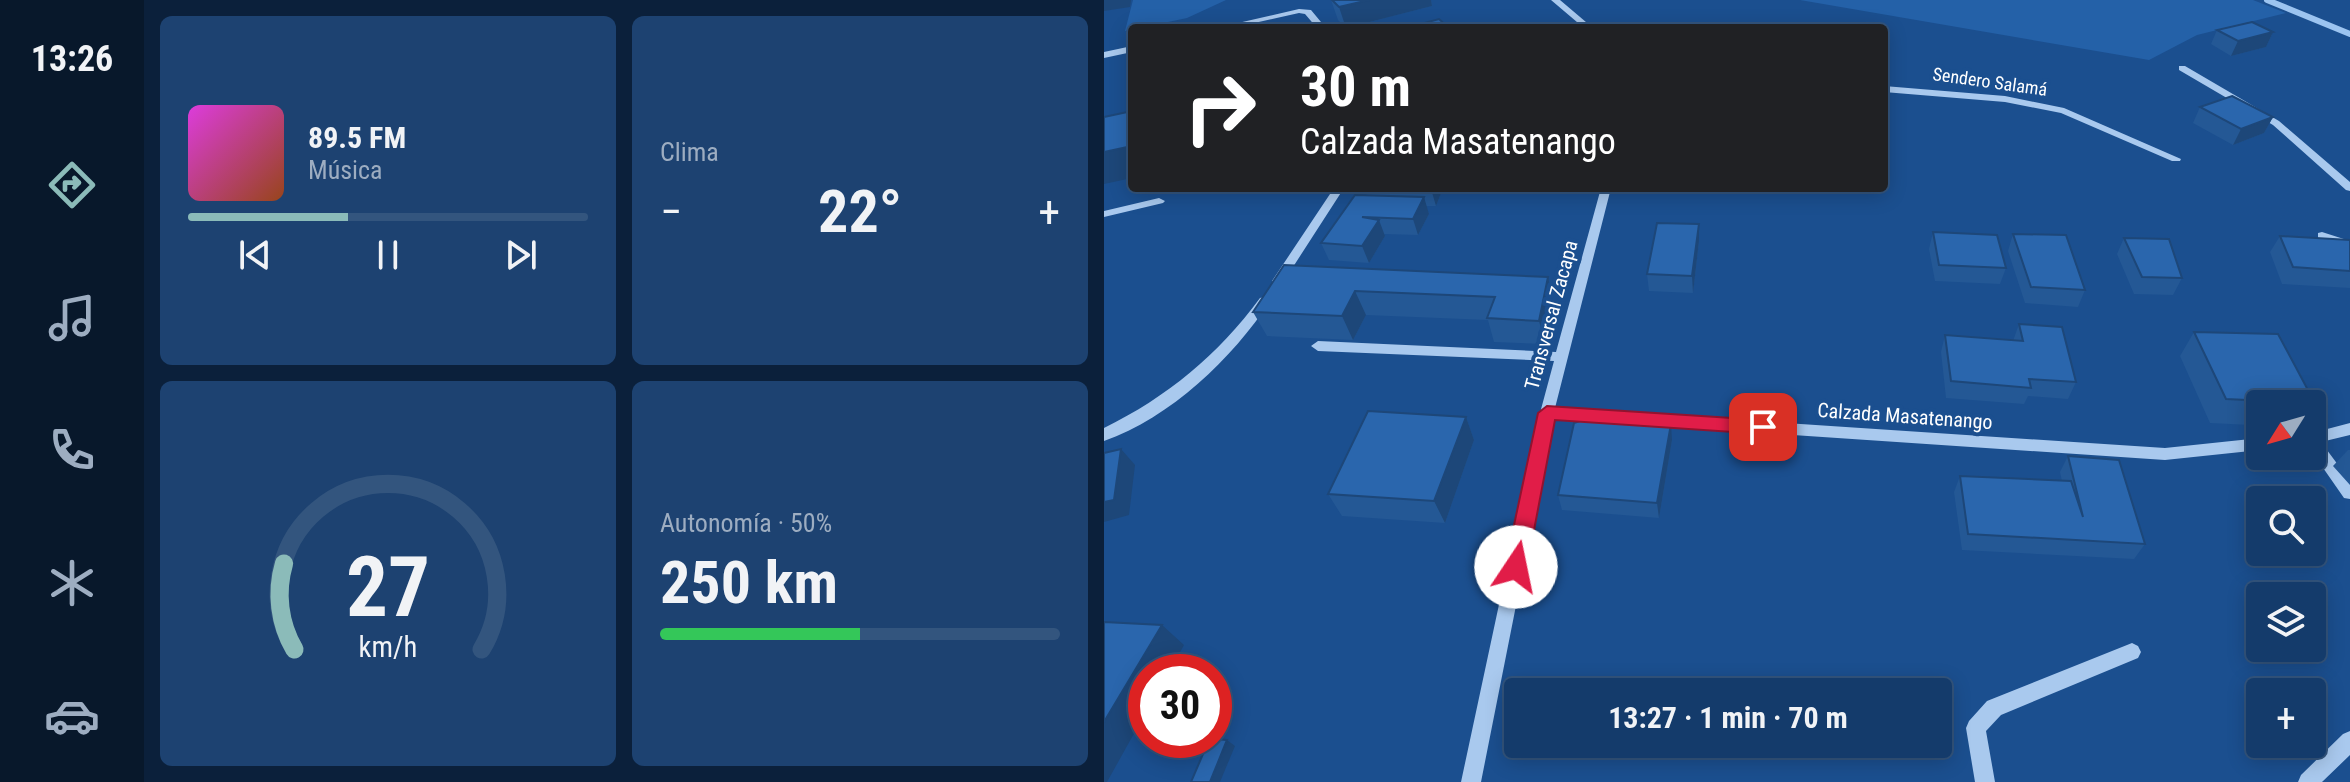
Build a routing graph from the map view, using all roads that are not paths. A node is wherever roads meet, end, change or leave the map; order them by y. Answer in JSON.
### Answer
{"nodes":[{"id":1,"x":1555,"y":0,"type":"edge"},
{"id":2,"x":1237,"y":24,"type":"edge"},
{"id":3,"x":1318,"y":24,"type":"edge"},
{"id":4,"x":1584,"y":24,"type":"edge"},
{"id":5,"x":1128,"y":50,"type":"edge"},
{"id":6,"x":1104,"y":55,"type":"edge"},
{"id":7,"x":2182,"y":68,"type":"dead end"},
{"id":8,"x":1888,"y":89,"type":"edge"},
{"id":9,"x":2176,"y":159,"type":"dead end"},
{"id":10,"x":2350,"y":188,"type":"edge"},
{"id":11,"x":1336,"y":192,"type":"edge"},
{"id":12,"x":1605,"y":192,"type":"edge"},
{"id":13,"x":1159,"y":201,"type":"dead end"},
{"id":14,"x":1104,"y":214,"type":"edge"},
{"id":15,"x":2322,"y":236,"type":"edge"},
{"id":16,"x":2350,"y":245,"type":"edge"},
{"id":17,"x":1318,"y":346,"type":"dead end"},
{"id":18,"x":1561,"y":357,"type":"junction"},
{"id":19,"x":1547,"y":413,"type":"junction"},
{"id":20,"x":2350,"y":429,"type":"edge"},
{"id":21,"x":1104,"y":435,"type":"edge"},
{"id":22,"x":2326,"y":436,"type":"edge"},
{"id":23,"x":2246,"y":445,"type":"edge"},
{"id":24,"x":2326,"y":460,"type":"edge"},
{"id":25,"x":2350,"y":493,"type":"edge"},
{"id":26,"x":2132,"y":652,"type":"dead end"},
{"id":27,"x":2350,"y":741,"type":"edge"},
{"id":28,"x":1471,"y":782,"type":"edge"},
{"id":29,"x":1985,"y":782,"type":"edge"},
{"id":30,"x":2308,"y":782,"type":"edge"}],
"edges":[{"from":1,"to":4,"type":"street"},
{"from":2,"to":3,"type":"street"},
{"from":5,"to":6,"type":"street"},
{"from":7,"to":10,"type":"street"},
{"from":8,"to":9,"type":"street","name":"Sendero Salamá"},
{"from":11,"to":21,"type":"street"},
{"from":12,"to":18,"type":"street","name":"Transversal Zacapa"},
{"from":13,"to":14,"type":"street"},
{"from":15,"to":16,"type":"street"},
{"from":17,"to":18,"type":"street"},
{"from":18,"to":19,"type":"street","name":"Transversal Zacapa"},
{"from":19,"to":23,"type":"street","name":"Calzada Masatenango"},
{"from":19,"to":28,"type":"street","name":"Transversal Zacapa"},
{"from":20,"to":22,"type":"street"},
{"from":24,"to":25,"type":"street"},
{"from":26,"to":29,"type":"street"},
{"from":27,"to":30,"type":"street"}]}
